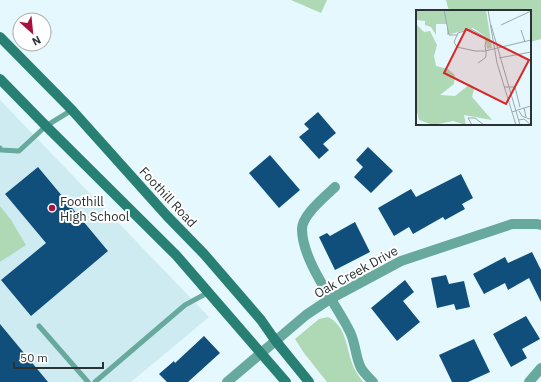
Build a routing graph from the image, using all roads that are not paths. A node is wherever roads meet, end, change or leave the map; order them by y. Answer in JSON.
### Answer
{"nodes":[{"id":1,"x":0,"y":37,"type":"edge"},
{"id":2,"x":0,"y":79,"type":"edge"},
{"id":3,"x":72,"y":110,"type":"junction"},
{"id":4,"x":46,"y":126,"type":"junction"},
{"id":5,"x":0,"y":148,"type":"edge"},
{"id":6,"x":335,"y":187,"type":"dead end"},
{"id":7,"x":541,"y":225,"type":"edge"},
{"id":8,"x":210,"y":292,"type":"junction"},
{"id":9,"x":330,"y":299,"type":"junction"},
{"id":10,"x":39,"y":326,"type":"dead end"},
{"id":11,"x":275,"y":340,"type":"junction"},
{"id":12,"x":262,"y":353,"type":"junction"},
{"id":13,"x":541,"y":368,"type":"edge"},
{"id":14,"x":88,"y":382,"type":"edge"},
{"id":15,"x":95,"y":382,"type":"edge"},
{"id":16,"x":227,"y":382,"type":"edge"},
{"id":17,"x":286,"y":382,"type":"edge"},
{"id":18,"x":309,"y":382,"type":"edge"},
{"id":19,"x":373,"y":382,"type":"edge"},
{"id":20,"x":529,"y":382,"type":"edge"}],
"edges":[{"from":1,"to":3,"type":"main road","name":"Foothill Road"},
{"from":2,"to":4,"type":"main road"},
{"from":3,"to":4,"type":"lane"},
{"from":3,"to":11,"type":"main road","name":"Foothill Road"},
{"from":4,"to":5,"type":"lane"},
{"from":4,"to":8,"type":"main road"},
{"from":6,"to":9,"type":"street"},
{"from":7,"to":9,"type":"street","name":"Oak Creek Drive"},
{"from":8,"to":12,"type":"main road"},
{"from":8,"to":15,"type":"lane"},
{"from":9,"to":11,"type":"street","name":"Oak Creek Drive"},
{"from":9,"to":19,"type":"street"},
{"from":10,"to":14,"type":"lane"},
{"from":11,"to":12,"type":"street","name":"Oak Creek Drive"},
{"from":11,"to":18,"type":"main road","name":"Foothill Road"},
{"from":12,"to":16,"type":"street","name":"Oak Creek Drive"},
{"from":12,"to":17,"type":"main road"},
{"from":13,"to":20,"type":"street"}]}
